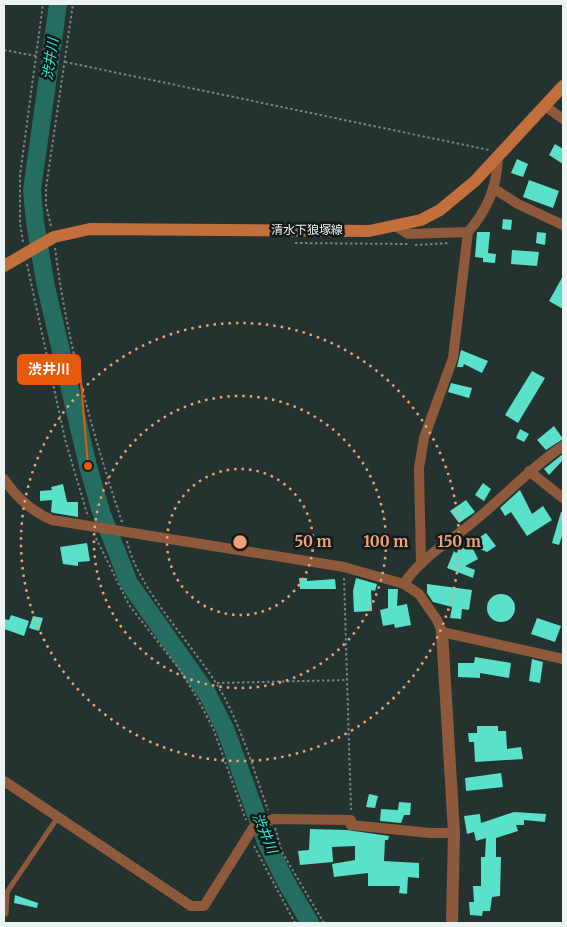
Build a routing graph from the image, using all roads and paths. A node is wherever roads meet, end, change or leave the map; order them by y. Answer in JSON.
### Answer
{"nodes":[{"id":1,"x":43,"y":4,"type":"edge"},
{"id":2,"x":73,"y":4,"type":"edge"},
{"id":3,"x":4,"y":50,"type":"edge"},
{"id":4,"x":36,"y":56,"type":"junction"},
{"id":5,"x":64,"y":62,"type":"junction"},
{"id":6,"x":563,"y":86,"type":"edge"},
{"id":7,"x":545,"y":106,"type":"junction"},
{"id":8,"x":563,"y":119,"type":"edge"},
{"id":9,"x":498,"y":158,"type":"junction"},
{"id":10,"x":492,"y":188,"type":"junction"},
{"id":11,"x":563,"y":225,"type":"edge"},
{"id":12,"x":396,"y":227,"type":"junction"},
{"id":13,"x":468,"y":232,"type":"junction"},
{"id":14,"x":50,"y":239,"type":"junction"},
{"id":15,"x":29,"y":251,"type":"junction"},
{"id":16,"x":4,"y":266,"type":"edge"},
{"id":17,"x":563,"y":446,"type":"edge"},
{"id":18,"x":529,"y":471,"type":"junction"},
{"id":19,"x":4,"y":479,"type":"edge"},
{"id":20,"x":563,"y":498,"type":"edge"},
{"id":21,"x":94,"y":527,"type":"junction"},
{"id":22,"x":123,"y":532,"type":"junction"},
{"id":23,"x":421,"y":564,"type":"junction"},
{"id":24,"x":344,"y":567,"type":"junction"},
{"id":25,"x":404,"y":584,"type":"junction"},
{"id":26,"x":442,"y":632,"type":"junction"},
{"id":27,"x":563,"y":659,"type":"edge"},
{"id":28,"x":347,"y":680,"type":"junction"},
{"id":29,"x":216,"y":683,"type":"junction"},
{"id":30,"x":4,"y":781,"type":"edge"},
{"id":31,"x":58,"y":817,"type":"junction"},
{"id":32,"x":271,"y":820,"type":"junction"},
{"id":33,"x":351,"y":820,"type":"junction"},
{"id":34,"x":250,"y":833,"type":"junction"},
{"id":35,"x":454,"y":833,"type":"junction"},
{"id":36,"x":6,"y":914,"type":"dead end"},
{"id":37,"x":295,"y":923,"type":"edge"},
{"id":38,"x":324,"y":923,"type":"edge"},
{"id":39,"x":452,"y":923,"type":"edge"}],
"edges":[{"from":1,"to":4,"type":"path"},
{"from":2,"to":5,"type":"path"},
{"from":3,"to":4,"type":"path"},
{"from":4,"to":15,"type":"path"},
{"from":5,"to":9,"type":"path"},
{"from":5,"to":14,"type":"path"},
{"from":6,"to":7,"type":"main road","name":"清水下狼塚線"},
{"from":7,"to":8,"type":"street"},
{"from":7,"to":9,"type":"main road","name":"清水下狼塚線"},
{"from":9,"to":10,"type":"street"},
{"from":9,"to":12,"type":"main road","name":"清水下狼塚線"},
{"from":10,"to":11,"type":"street"},
{"from":10,"to":13,"type":"street"},
{"from":12,"to":13,"type":"street"},
{"from":12,"to":14,"type":"main road","name":"清水下狼塚線"},
{"from":13,"to":23,"type":"street"},
{"from":14,"to":15,"type":"main road","name":"清水下狼塚線"},
{"from":14,"to":22,"type":"path"},
{"from":15,"to":16,"type":"main road","name":"清水下狼塚線"},
{"from":15,"to":21,"type":"path"},
{"from":17,"to":18,"type":"street"},
{"from":18,"to":20,"type":"street"},
{"from":18,"to":23,"type":"street"},
{"from":19,"to":21,"type":"street"},
{"from":21,"to":22,"type":"street"},
{"from":21,"to":34,"type":"path"},
{"from":22,"to":24,"type":"street"},
{"from":22,"to":29,"type":"path"},
{"from":23,"to":25,"type":"street"},
{"from":24,"to":25,"type":"street"},
{"from":24,"to":28,"type":"path"},
{"from":25,"to":26,"type":"street"},
{"from":26,"to":27,"type":"street"},
{"from":26,"to":35,"type":"street"},
{"from":28,"to":29,"type":"path"},
{"from":28,"to":33,"type":"path"},
{"from":29,"to":32,"type":"path"},
{"from":30,"to":31,"type":"street"},
{"from":31,"to":34,"type":"street"},
{"from":31,"to":36,"type":"lane"},
{"from":32,"to":33,"type":"street"},
{"from":32,"to":34,"type":"street"},
{"from":32,"to":38,"type":"path"},
{"from":33,"to":35,"type":"street"},
{"from":34,"to":37,"type":"path"},
{"from":35,"to":39,"type":"street"}]}
